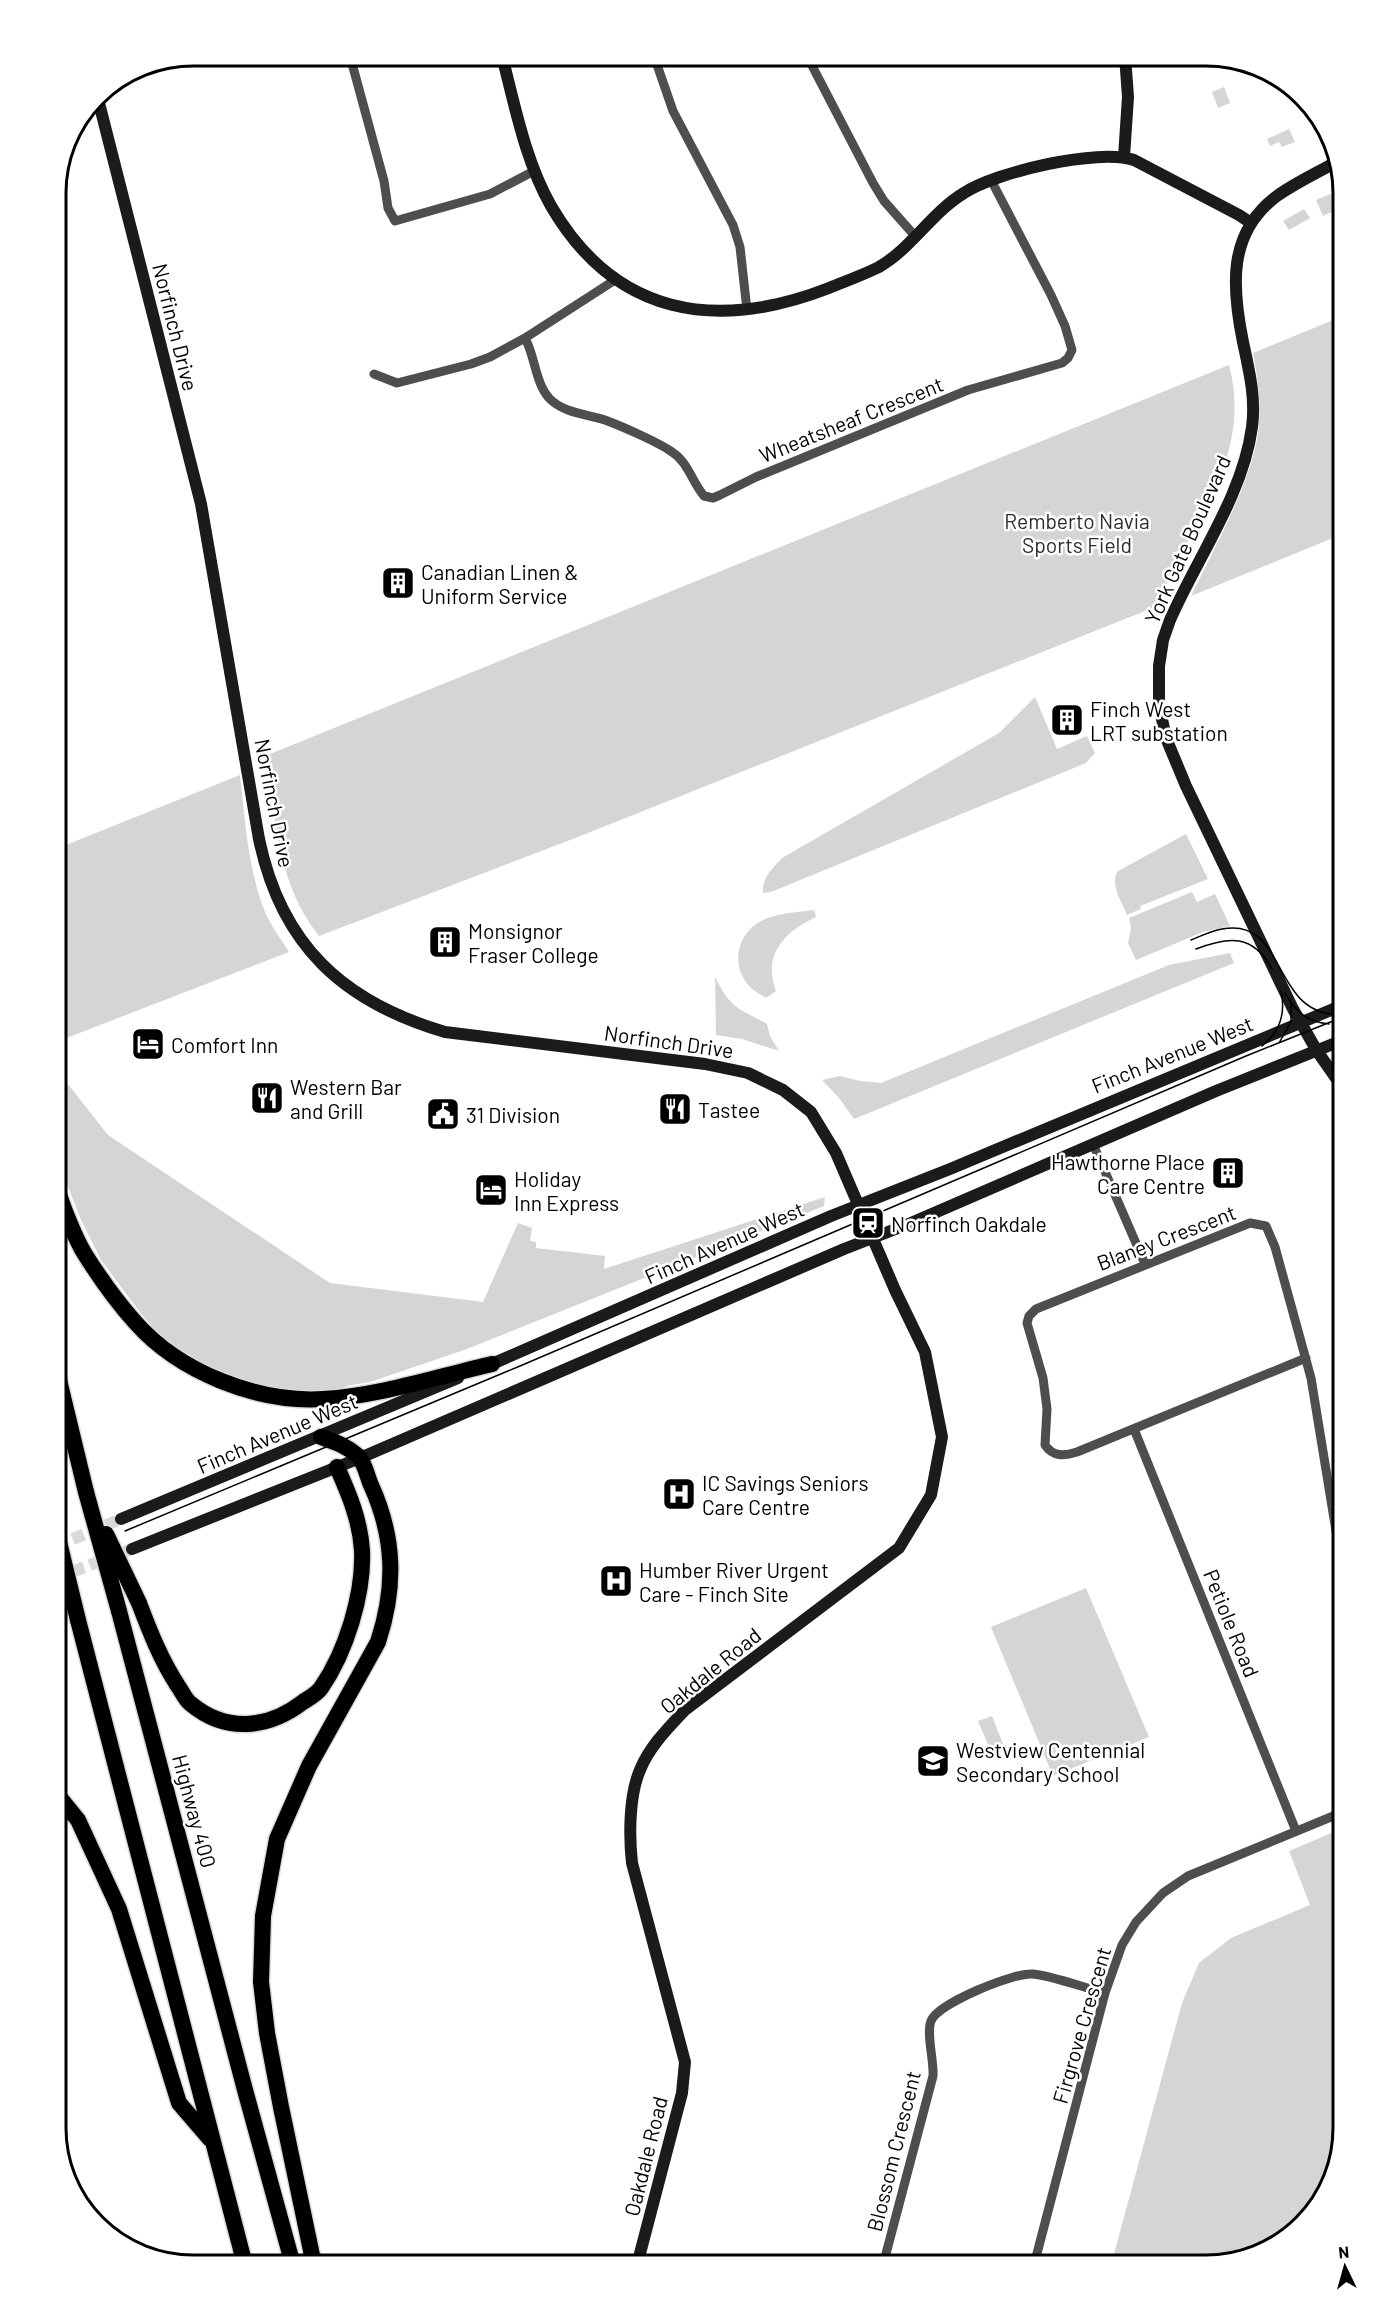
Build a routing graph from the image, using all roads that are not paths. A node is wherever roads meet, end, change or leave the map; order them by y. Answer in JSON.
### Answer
{"nodes":[{"id":1,"x":353,"y":66,"type":"edge"},
{"id":2,"x":505,"y":66,"type":"edge"},
{"id":3,"x":657,"y":66,"type":"edge"},
{"id":4,"x":812,"y":66,"type":"edge"},
{"id":5,"x":1126,"y":66,"type":"edge"},
{"id":6,"x":100,"y":106,"type":"edge"},
{"id":7,"x":1124,"y":157,"type":"junction"},
{"id":8,"x":1330,"y":165,"type":"edge"},
{"id":9,"x":534,"y":171,"type":"junction"},
{"id":10,"x":991,"y":180,"type":"junction"},
{"id":11,"x":1251,"y":223,"type":"junction"},
{"id":12,"x":915,"y":236,"type":"junction"},
{"id":13,"x":615,"y":280,"type":"junction"},
{"id":14,"x":747,"y":310,"type":"junction"},
{"id":15,"x":525,"y":338,"type":"junction"},
{"id":16,"x":374,"y":374,"type":"dead end"},
{"id":17,"x":1333,"y":1010,"type":"edge"},
{"id":18,"x":1301,"y":1023,"type":"junction"},
{"id":19,"x":1333,"y":1044,"type":"edge"},
{"id":20,"x":1317,"y":1051,"type":"junction"},
{"id":21,"x":1333,"y":1073,"type":"edge"},
{"id":22,"x":1093,"y":1144,"type":"junction"},
{"id":23,"x":860,"y":1205,"type":"junction"},
{"id":24,"x":66,"y":1210,"type":"edge"},
{"id":25,"x":873,"y":1238,"type":"junction"},
{"id":26,"x":1144,"y":1264,"type":"junction"},
{"id":27,"x":1306,"y":1358,"type":"junction"},
{"id":28,"x":492,"y":1364,"type":"junction"},
{"id":29,"x":66,"y":1409,"type":"edge"},
{"id":30,"x":1134,"y":1428,"type":"junction"},
{"id":31,"x":321,"y":1437,"type":"junction"},
{"id":32,"x":360,"y":1458,"type":"junction"},
{"id":33,"x":337,"y":1467,"type":"junction"},
{"id":34,"x":86,"y":1492,"type":"junction"},
{"id":35,"x":1333,"y":1513,"type":"edge"},
{"id":36,"x":121,"y":1519,"type":"tunnel mouth"},
{"id":37,"x":132,"y":1549,"type":"tunnel mouth"},
{"id":38,"x":66,"y":1571,"type":"edge"},
{"id":39,"x":66,"y":1591,"type":"edge"},
{"id":40,"x":78,"y":1620,"type":"junction"},
{"id":41,"x":66,"y":1805,"type":"edge"},
{"id":42,"x":1333,"y":1816,"type":"edge"},
{"id":43,"x":1296,"y":1831,"type":"junction"},
{"id":44,"x":1106,"y":1993,"type":"junction"},
{"id":45,"x":212,"y":2142,"type":"junction"},
{"id":46,"x":241,"y":2255,"type":"edge"},
{"id":47,"x":290,"y":2255,"type":"edge"},
{"id":48,"x":313,"y":2255,"type":"edge"},
{"id":49,"x":639,"y":2255,"type":"edge"},
{"id":50,"x":886,"y":2255,"type":"edge"},
{"id":51,"x":1037,"y":2255,"type":"edge"}],
"edges":[{"from":1,"to":9,"type":"street"},
{"from":2,"to":9,"type":"street"},
{"from":3,"to":14,"type":"street"},
{"from":4,"to":12,"type":"street"},
{"from":5,"to":7,"type":"street"},
{"from":6,"to":23,"type":"street","name":"Norfinch Drive"},
{"from":7,"to":10,"type":"street"},
{"from":7,"to":11,"type":"street"},
{"from":8,"to":11,"type":"street","name":"York Gate Boulevard"},
{"from":9,"to":13,"type":"street"},
{"from":10,"to":12,"type":"street"},
{"from":10,"to":15,"type":"street","name":"Wheatsheaf Crescent"},
{"from":11,"to":18,"type":"street","name":"York Gate Boulevard"},
{"from":12,"to":14,"type":"street"},
{"from":13,"to":14,"type":"street"},
{"from":13,"to":15,"type":"street"},
{"from":15,"to":16,"type":"street"},
{"from":17,"to":18,"type":"street","name":"Finch Avenue West"},
{"from":18,"to":20,"type":"street","name":"York Gate Boulevard"},
{"from":18,"to":23,"type":"street","name":"Finch Avenue West"},
{"from":19,"to":20,"type":"street"},
{"from":20,"to":21,"type":"street","name":"York Gate Boulevard"},
{"from":20,"to":22,"type":"street"},
{"from":22,"to":25,"type":"street"},
{"from":22,"to":26,"type":"street"},
{"from":23,"to":25,"type":"street","name":"Norfinch Drive"},
{"from":23,"to":28,"type":"street","name":"Finch Avenue West"},
{"from":24,"to":28,"type":"highway"},
{"from":25,"to":32,"type":"street"},
{"from":25,"to":49,"type":"street","name":"Oakdale Road"},
{"from":26,"to":27,"type":"street","name":"Blaney Crescent"},
{"from":26,"to":30,"type":"street","name":"Blaney Crescent"},
{"from":27,"to":30,"type":"street","name":"Blaney Crescent"},
{"from":27,"to":35,"type":"street"},
{"from":28,"to":31,"type":"street","name":"Finch Avenue West"},
{"from":29,"to":34,"type":"highway","name":"Highway 400"},
{"from":30,"to":43,"type":"street","name":"Petiole Road"},
{"from":31,"to":32,"type":"highway"},
{"from":31,"to":36,"type":"street","name":"Finch Avenue West"},
{"from":32,"to":33,"type":"street"},
{"from":32,"to":48,"type":"highway"},
{"from":33,"to":34,"type":"highway","bridge":true},
{"from":33,"to":37,"type":"street"},
{"from":34,"to":47,"type":"highway","name":"Highway 400","bridge":true},
{"from":38,"to":40,"type":"highway","bridge":true},
{"from":39,"to":40,"type":"highway","bridge":true},
{"from":40,"to":45,"type":"highway"},
{"from":41,"to":45,"type":"highway"},
{"from":42,"to":43,"type":"street","name":"Firgrove Crescent"},
{"from":43,"to":44,"type":"street","name":"Firgrove Crescent"},
{"from":44,"to":50,"type":"street","name":"Blossom Crescent"},
{"from":44,"to":51,"type":"street","name":"Firgrove Crescent"},
{"from":45,"to":46,"type":"highway"}]}
